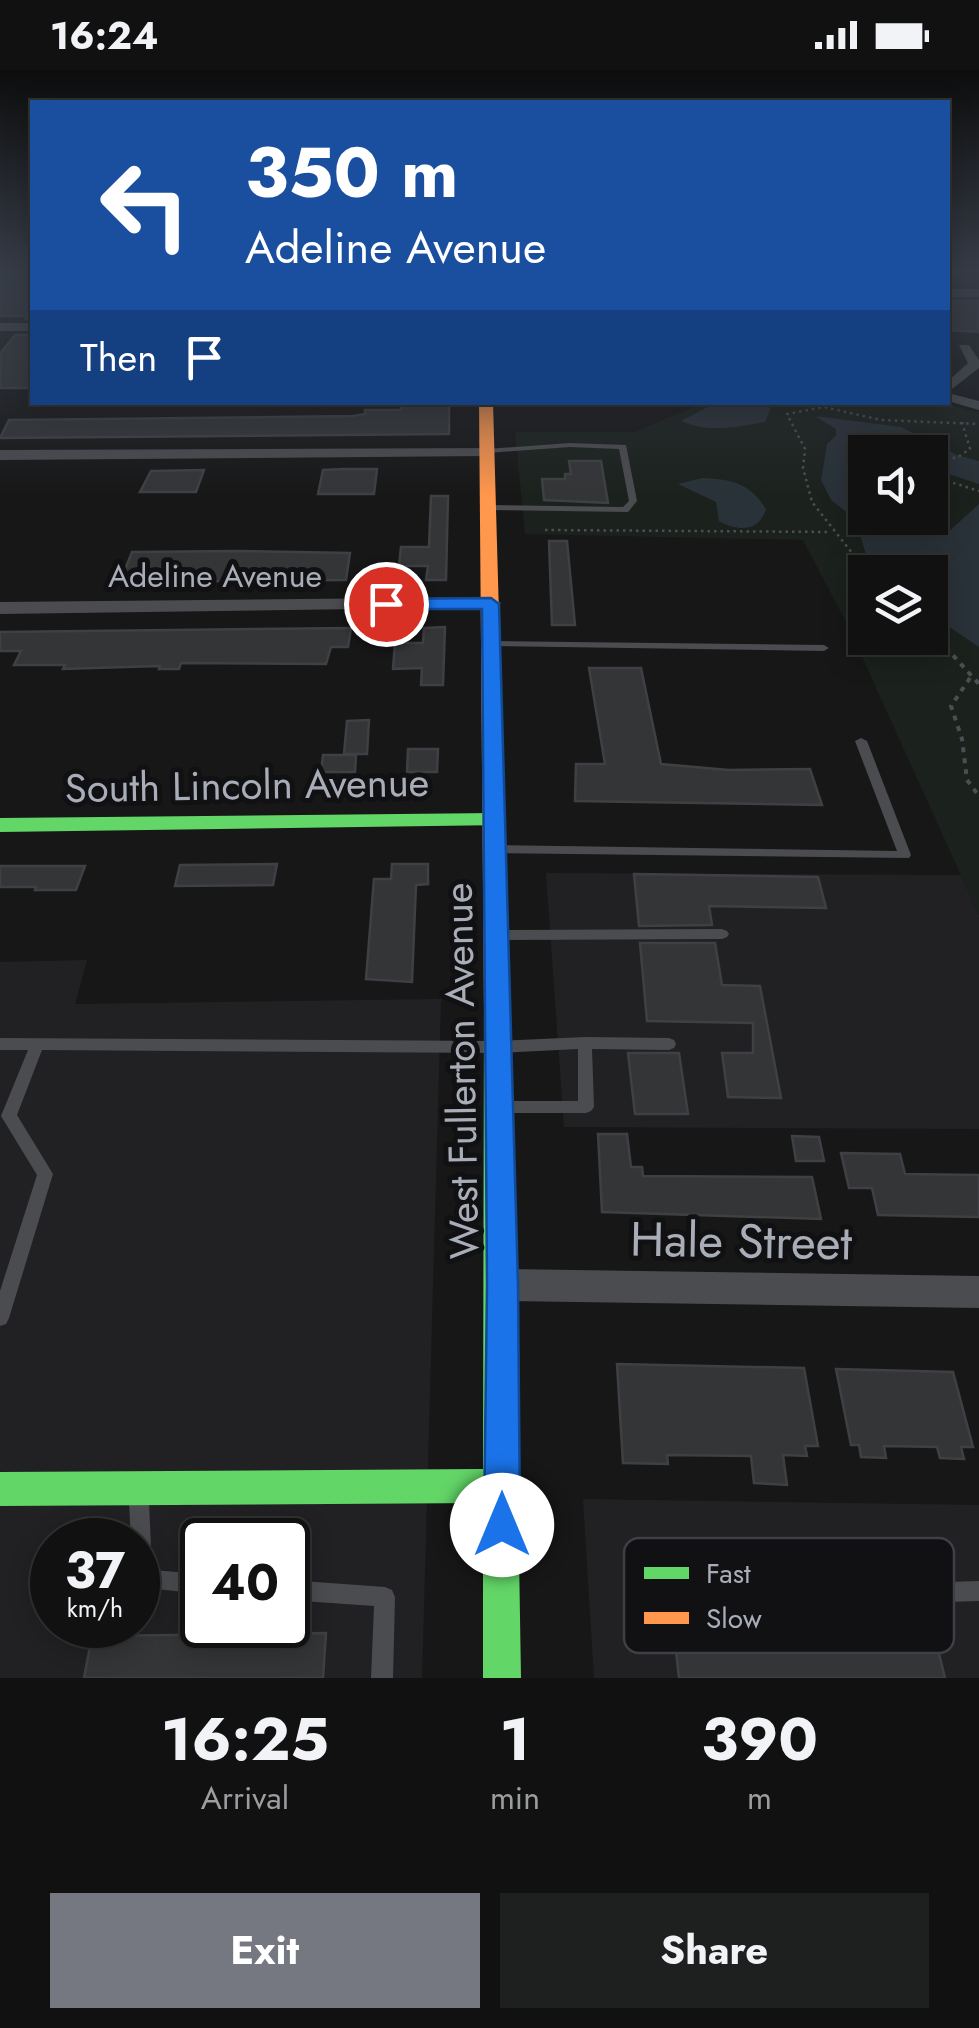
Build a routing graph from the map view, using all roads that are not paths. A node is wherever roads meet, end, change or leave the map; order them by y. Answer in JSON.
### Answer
{"nodes":[{"id":1,"x":964,"y":348,"type":"dead end"},
{"id":2,"x":950,"y":386,"type":"edge"},
{"id":3,"x":950,"y":398,"type":"edge"},
{"id":4,"x":486,"y":405,"type":"edge"},
{"id":5,"x":979,"y":406,"type":"edge"},
{"id":6,"x":487,"y":452,"type":"junction"},
{"id":7,"x":0,"y":455,"type":"edge"},
{"id":8,"x":490,"y":508,"type":"junction"},
{"id":9,"x":491,"y":604,"type":"junction"},
{"id":10,"x":0,"y":608,"type":"edge"},
{"id":11,"x":492,"y":644,"type":"junction"},
{"id":12,"x":824,"y":648,"type":"dead end"},
{"id":13,"x":861,"y":742,"type":"dead end"},
{"id":14,"x":495,"y":820,"type":"junction"},
{"id":15,"x":0,"y":825,"type":"edge"},
{"id":16,"x":495,"y":850,"type":"junction"},
{"id":17,"x":722,"y":934,"type":"dead end"},
{"id":18,"x":497,"y":935,"type":"junction"},
{"id":19,"x":585,"y":1043,"type":"junction"},
{"id":20,"x":0,"y":1044,"type":"edge"},
{"id":21,"x":669,"y":1044,"type":"dead end"},
{"id":22,"x":36,"y":1047,"type":"junction"},
{"id":23,"x":498,"y":1047,"type":"junction"},
{"id":24,"x":499,"y":1106,"type":"junction"},
{"id":25,"x":502,"y":1285,"type":"junction"},
{"id":26,"x":979,"y":1292,"type":"edge"},
{"id":27,"x":0,"y":1318,"type":"edge"},
{"id":28,"x":502,"y":1486,"type":"junction"},
{"id":29,"x":138,"y":1487,"type":"junction"},
{"id":30,"x":0,"y":1489,"type":"edge"},
{"id":31,"x":180,"y":1583,"type":"edge"},
{"id":32,"x":310,"y":1592,"type":"edge"},
{"id":33,"x":382,"y":1678,"type":"edge"},
{"id":34,"x":502,"y":1678,"type":"edge"}],
"edges":[{"from":1,"to":2,"type":"street"},
{"from":3,"to":5,"type":"street"},
{"from":4,"to":6,"type":"street","name":"West Fullerton Avenue"},
{"from":6,"to":7,"type":"street"},
{"from":6,"to":8,"type":"street","name":"West Fullerton Avenue"},
{"from":6,"to":8,"type":"lane"},
{"from":8,"to":9,"type":"street","name":"West Fullerton Avenue"},
{"from":9,"to":10,"type":"street","name":"Adeline Avenue"},
{"from":9,"to":11,"type":"street","name":"West Fullerton Avenue"},
{"from":11,"to":12,"type":"lane"},
{"from":11,"to":14,"type":"street","name":"West Fullerton Avenue"},
{"from":13,"to":16,"type":"lane"},
{"from":14,"to":15,"type":"street","name":"South Lincoln Avenue"},
{"from":14,"to":16,"type":"street","name":"West Fullerton Avenue"},
{"from":16,"to":18,"type":"street","name":"West Fullerton Avenue"},
{"from":17,"to":18,"type":"lane"},
{"from":18,"to":23,"type":"street","name":"West Fullerton Avenue"},
{"from":19,"to":21,"type":"lane"},
{"from":19,"to":23,"type":"lane"},
{"from":19,"to":24,"type":"lane"},
{"from":20,"to":22,"type":"lane"},
{"from":22,"to":23,"type":"lane"},
{"from":22,"to":27,"type":"lane"},
{"from":23,"to":24,"type":"street","name":"West Fullerton Avenue"},
{"from":24,"to":25,"type":"street","name":"West Fullerton Avenue"},
{"from":25,"to":26,"type":"street","name":"Hale Street"},
{"from":25,"to":28,"type":"street","name":"West Fullerton Avenue"},
{"from":28,"to":29,"type":"street"},
{"from":28,"to":34,"type":"street","name":"West Fullerton Avenue"},
{"from":29,"to":30,"type":"street"},
{"from":29,"to":31,"type":"lane"},
{"from":32,"to":33,"type":"lane"}]}
